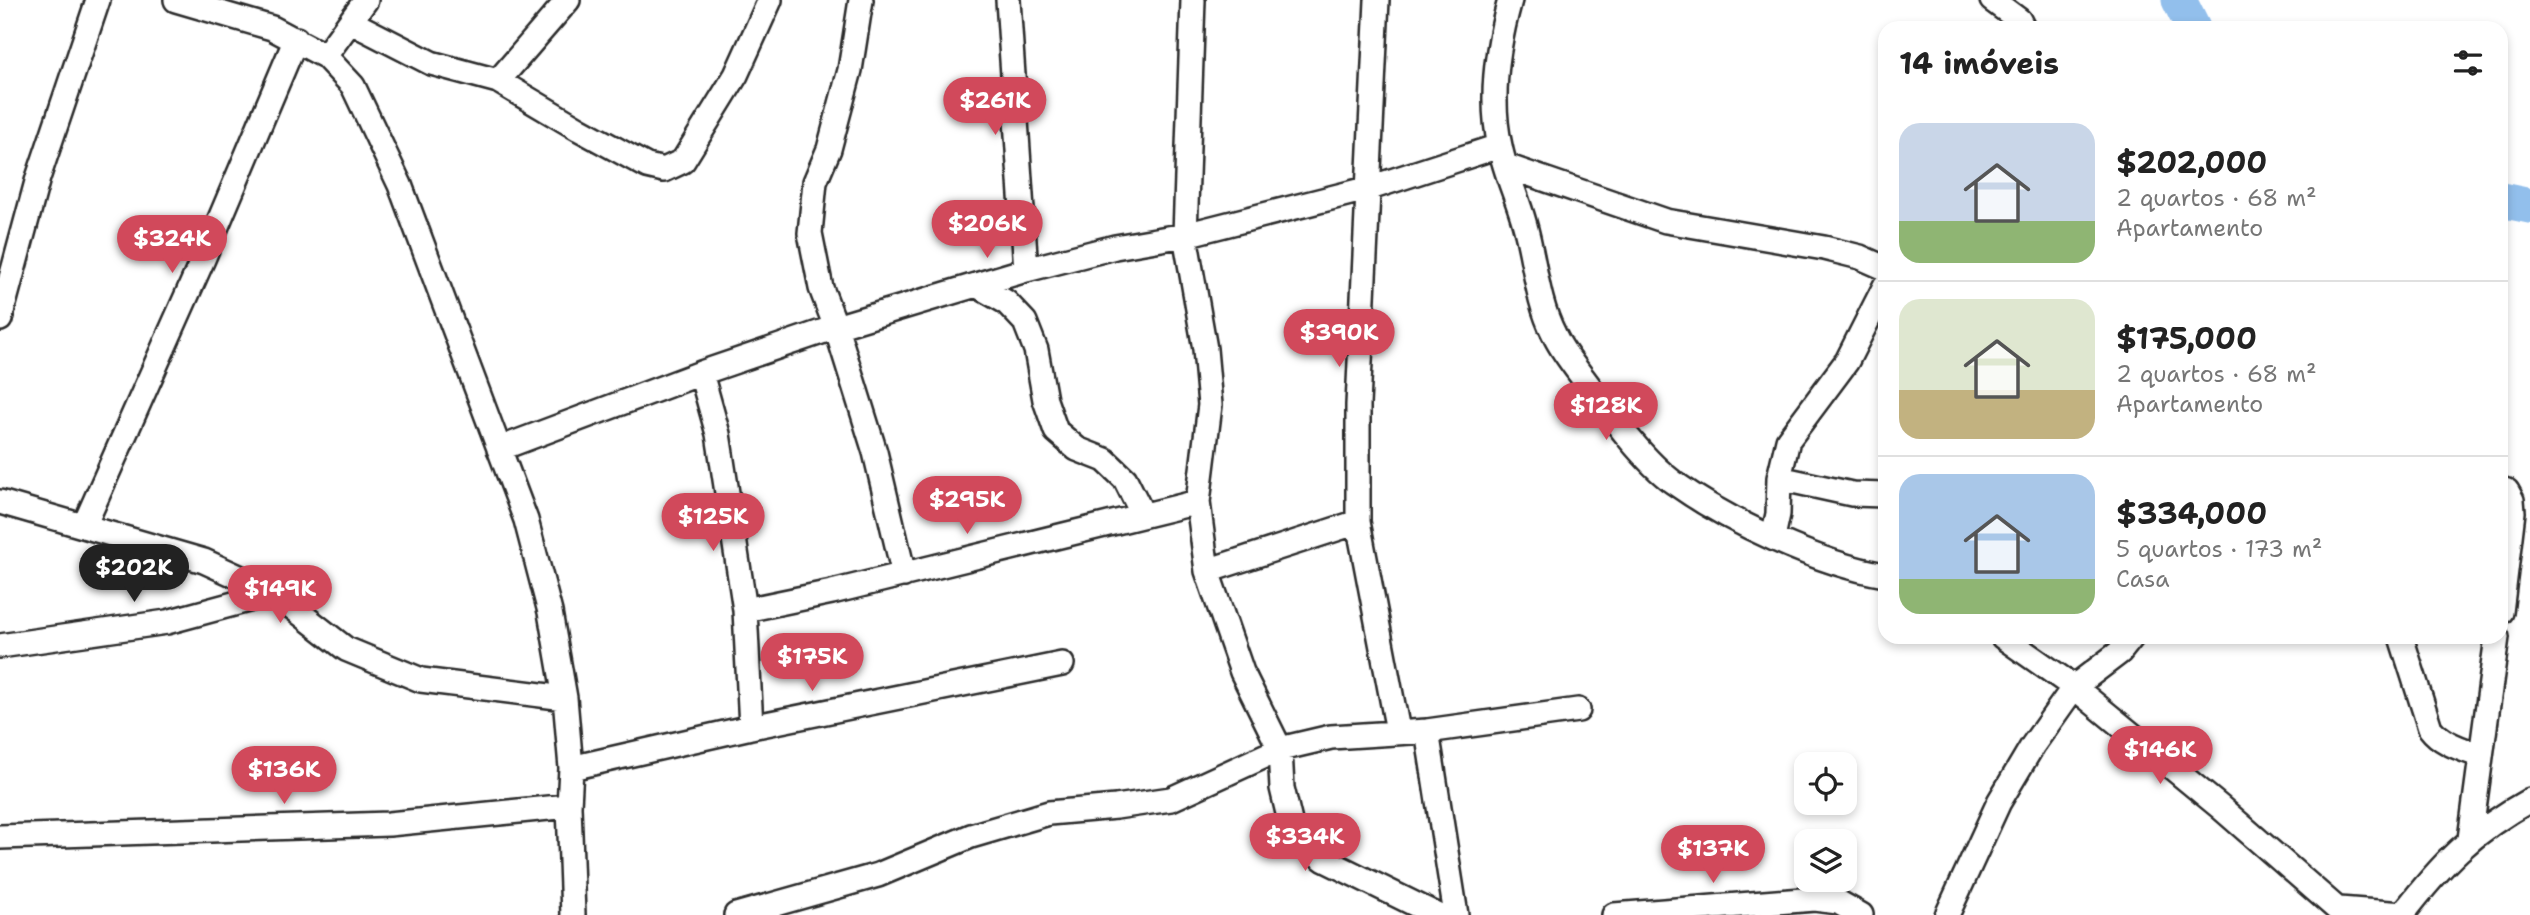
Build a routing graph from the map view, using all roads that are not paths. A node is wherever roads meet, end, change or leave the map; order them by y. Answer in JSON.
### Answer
{"nodes":[{"id":1,"x":98,"y":0,"type":"edge"},
{"id":2,"x":176,"y":0,"type":"edge"},
{"id":3,"x":366,"y":0,"type":"edge"},
{"id":4,"x":568,"y":0,"type":"edge"},
{"id":5,"x":770,"y":0,"type":"edge"},
{"id":6,"x":861,"y":0,"type":"edge"},
{"id":7,"x":1007,"y":0,"type":"edge"},
{"id":8,"x":1193,"y":0,"type":"edge"},
{"id":9,"x":1377,"y":0,"type":"edge"},
{"id":10,"x":1510,"y":0,"type":"edge"},
{"id":11,"x":1992,"y":0,"type":"edge"},
{"id":12,"x":201,"y":4,"type":"edge"},
{"id":13,"x":2019,"y":21,"type":"edge"},
{"id":14,"x":351,"y":22,"type":"junction"},
{"id":15,"x":296,"y":39,"type":"junction"},
{"id":16,"x":325,"y":56,"type":"junction"},
{"id":17,"x":498,"y":81,"type":"junction"},
{"id":18,"x":1502,"y":156,"type":"junction"},
{"id":19,"x":1370,"y":188,"type":"junction"},
{"id":20,"x":1185,"y":235,"type":"junction"},
{"id":21,"x":1878,"y":265,"type":"edge"},
{"id":22,"x":1026,"y":270,"type":"junction"},
{"id":23,"x":978,"y":286,"type":"junction"},
{"id":24,"x":1878,"y":300,"type":"edge"},
{"id":25,"x":0,"y":318,"type":"edge"},
{"id":26,"x":836,"y":327,"type":"junction"},
{"id":27,"x":701,"y":373,"type":"junction"},
{"id":28,"x":499,"y":449,"type":"junction"},
{"id":29,"x":1779,"y":478,"type":"junction"},
{"id":30,"x":2508,"y":493,"type":"edge"},
{"id":31,"x":1878,"y":495,"type":"edge"},
{"id":32,"x":0,"y":502,"type":"edge"},
{"id":33,"x":1198,"y":502,"type":"junction"},
{"id":34,"x":1143,"y":515,"type":"junction"},
{"id":35,"x":1358,"y":522,"type":"junction"},
{"id":36,"x":84,"y":526,"type":"junction"},
{"id":37,"x":1773,"y":537,"type":"junction"},
{"id":38,"x":2508,"y":554,"type":"edge"},
{"id":39,"x":1207,"y":571,"type":"junction"},
{"id":40,"x":1878,"y":573,"type":"edge"},
{"id":41,"x":904,"y":575,"type":"junction"},
{"id":42,"x":274,"y":593,"type":"junction"},
{"id":43,"x":745,"y":610,"type":"junction"},
{"id":44,"x":2013,"y":644,"type":"edge"},
{"id":45,"x":2127,"y":644,"type":"edge"},
{"id":46,"x":2403,"y":644,"type":"edge"},
{"id":47,"x":2496,"y":644,"type":"edge"},
{"id":48,"x":0,"y":646,"type":"edge"},
{"id":49,"x":1062,"y":664,"type":"dead end"},
{"id":50,"x":2074,"y":687,"type":"junction"},
{"id":51,"x":565,"y":698,"type":"junction"},
{"id":52,"x":1578,"y":710,"type":"dead end"},
{"id":53,"x":751,"y":727,"type":"junction"},
{"id":54,"x":1398,"y":731,"type":"junction"},
{"id":55,"x":1427,"y":731,"type":"junction"},
{"id":56,"x":1280,"y":749,"type":"junction"},
{"id":57,"x":2481,"y":755,"type":"junction"},
{"id":58,"x":571,"y":768,"type":"junction"},
{"id":59,"x":2530,"y":800,"type":"edge"},
{"id":60,"x":569,"y":806,"type":"junction"},
{"id":61,"x":0,"y":837,"type":"edge"},
{"id":62,"x":2470,"y":839,"type":"junction"},
{"id":63,"x":1814,"y":907,"type":"edge"},
{"id":64,"x":2342,"y":912,"type":"edge"},
{"id":65,"x":1651,"y":913,"type":"edge"},
{"id":66,"x":573,"y":915,"type":"edge"},
{"id":67,"x":736,"y":915,"type":"edge"},
{"id":68,"x":1437,"y":915,"type":"edge"},
{"id":69,"x":1456,"y":915,"type":"edge"},
{"id":70,"x":1614,"y":915,"type":"edge"},
{"id":71,"x":1861,"y":915,"type":"edge"},
{"id":72,"x":1947,"y":915,"type":"edge"},
{"id":73,"x":2403,"y":915,"type":"edge"}],
"edges":[{"from":1,"to":25,"type":"street"},
{"from":2,"to":12,"type":"street"},
{"from":3,"to":14,"type":"street"},
{"from":4,"to":17,"type":"street"},
{"from":5,"to":17,"type":"street"},
{"from":6,"to":26,"type":"street"},
{"from":7,"to":22,"type":"street"},
{"from":8,"to":20,"type":"street"},
{"from":9,"to":19,"type":"street"},
{"from":10,"to":18,"type":"street"},
{"from":11,"to":13,"type":"street"},
{"from":12,"to":15,"type":"street"},
{"from":14,"to":16,"type":"street"},
{"from":14,"to":17,"type":"street"},
{"from":15,"to":16,"type":"street"},
{"from":15,"to":36,"type":"street"},
{"from":16,"to":28,"type":"street"},
{"from":18,"to":19,"type":"street"},
{"from":18,"to":21,"type":"street"},
{"from":18,"to":37,"type":"street"},
{"from":19,"to":20,"type":"street"},
{"from":19,"to":35,"type":"street"},
{"from":20,"to":22,"type":"street"},
{"from":20,"to":33,"type":"street"},
{"from":22,"to":23,"type":"street"},
{"from":23,"to":26,"type":"street"},
{"from":23,"to":34,"type":"street"},
{"from":24,"to":29,"type":"street"},
{"from":26,"to":27,"type":"street"},
{"from":26,"to":41,"type":"street"},
{"from":27,"to":28,"type":"street"},
{"from":27,"to":43,"type":"street"},
{"from":28,"to":51,"type":"street"},
{"from":29,"to":31,"type":"street"},
{"from":29,"to":37,"type":"street"},
{"from":30,"to":38,"type":"street"},
{"from":32,"to":36,"type":"street"},
{"from":33,"to":34,"type":"street"},
{"from":33,"to":39,"type":"street"},
{"from":34,"to":41,"type":"street"},
{"from":35,"to":39,"type":"street"},
{"from":35,"to":54,"type":"street"},
{"from":36,"to":42,"type":"street"},
{"from":37,"to":40,"type":"street"},
{"from":39,"to":56,"type":"street"},
{"from":41,"to":43,"type":"street"},
{"from":42,"to":48,"type":"street"},
{"from":42,"to":51,"type":"street"},
{"from":43,"to":53,"type":"street"},
{"from":44,"to":50,"type":"street"},
{"from":45,"to":50,"type":"street"},
{"from":46,"to":57,"type":"street"},
{"from":47,"to":57,"type":"street"},
{"from":49,"to":53,"type":"street"},
{"from":50,"to":64,"type":"street"},
{"from":50,"to":72,"type":"street"},
{"from":51,"to":58,"type":"street"},
{"from":52,"to":55,"type":"street"},
{"from":53,"to":58,"type":"street"},
{"from":54,"to":55,"type":"street"},
{"from":54,"to":56,"type":"street"},
{"from":55,"to":69,"type":"street"},
{"from":56,"to":67,"type":"street"},
{"from":56,"to":68,"type":"street"},
{"from":57,"to":62,"type":"street"},
{"from":58,"to":60,"type":"street"},
{"from":59,"to":62,"type":"street"},
{"from":60,"to":61,"type":"street"},
{"from":60,"to":66,"type":"street"},
{"from":62,"to":73,"type":"street"},
{"from":63,"to":65,"type":"street"},
{"from":63,"to":71,"type":"street"},
{"from":64,"to":73,"type":"street"},
{"from":65,"to":70,"type":"street"}]}
